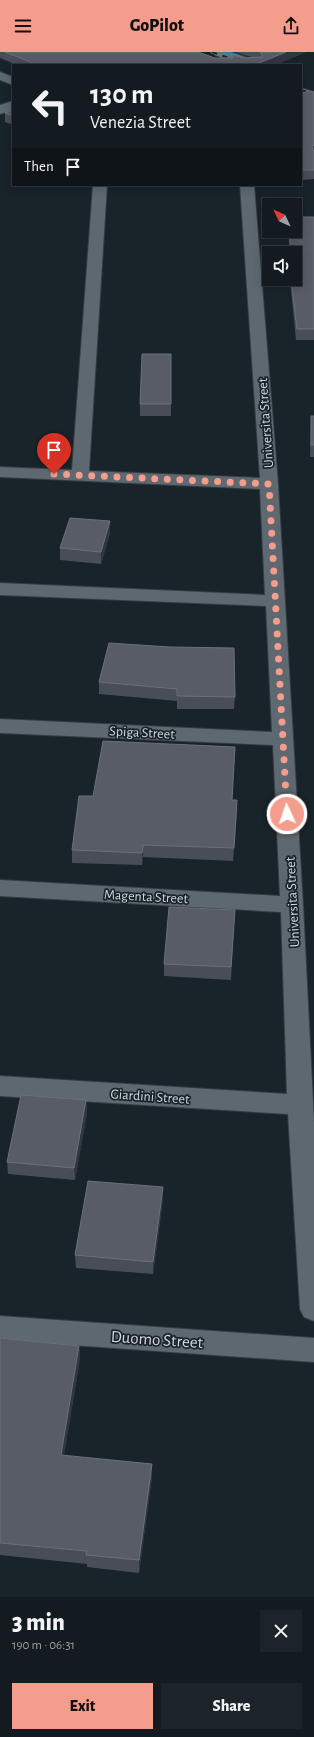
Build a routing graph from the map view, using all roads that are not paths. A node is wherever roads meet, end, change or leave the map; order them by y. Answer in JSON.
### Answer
{"nodes":[{"id":1,"x":219,"y":52,"type":"edge"},
{"id":2,"x":206,"y":57,"type":"edge"},
{"id":3,"x":224,"y":64,"type":"edge"},
{"id":4,"x":252,"y":64,"type":"edge"},
{"id":5,"x":0,"y":76,"type":"edge"},
{"id":6,"x":12,"y":81,"type":"edge"},
{"id":7,"x":302,"y":81,"type":"edge"},
{"id":8,"x":314,"y":86,"type":"edge"},
{"id":9,"x":302,"y":92,"type":"edge"},
{"id":10,"x":314,"y":96,"type":"edge"},
{"id":11,"x":12,"y":105,"type":"edge"},
{"id":12,"x":0,"y":110,"type":"edge"},
{"id":13,"x":100,"y":186,"type":"edge"},
{"id":14,"x":247,"y":186,"type":"edge"},
{"id":15,"x":0,"y":472,"type":"edge"},
{"id":16,"x":80,"y":475,"type":"junction"},
{"id":17,"x":269,"y":484,"type":"junction"},
{"id":18,"x":0,"y":589,"type":"edge"},
{"id":19,"x":275,"y":601,"type":"junction"},
{"id":20,"x":0,"y":726,"type":"edge"},
{"id":21,"x":283,"y":739,"type":"junction"},
{"id":22,"x":0,"y":888,"type":"edge"},
{"id":23,"x":292,"y":905,"type":"junction"},
{"id":24,"x":0,"y":1086,"type":"edge"},
{"id":25,"x":300,"y":1105,"type":"junction"},
{"id":26,"x":314,"y":1309,"type":"edge"},
{"id":27,"x":0,"y":1328,"type":"edge"},
{"id":28,"x":314,"y":1350,"type":"edge"}],
"edges":[{"from":1,"to":4,"type":"main road"},
{"from":2,"to":3,"type":"main road"},
{"from":5,"to":6,"type":"street"},
{"from":7,"to":8,"type":"main road"},
{"from":9,"to":10,"type":"main road"},
{"from":11,"to":12,"type":"street"},
{"from":13,"to":16,"type":"street"},
{"from":14,"to":17,"type":"street","name":"Universita Street"},
{"from":15,"to":16,"type":"street"},
{"from":16,"to":17,"type":"street"},
{"from":17,"to":19,"type":"street","name":"Universita Street"},
{"from":18,"to":19,"type":"street"},
{"from":19,"to":21,"type":"street","name":"Universita Street"},
{"from":20,"to":21,"type":"street","name":"Spiga Street"},
{"from":21,"to":23,"type":"street","name":"Universita Street"},
{"from":22,"to":23,"type":"street","name":"Magenta Street"},
{"from":23,"to":25,"type":"street","name":"Universita Street"},
{"from":24,"to":25,"type":"street","name":"Giardini Street"},
{"from":25,"to":26,"type":"street","name":"Universita Street"},
{"from":27,"to":28,"type":"street","name":"Duomo Street"}]}
